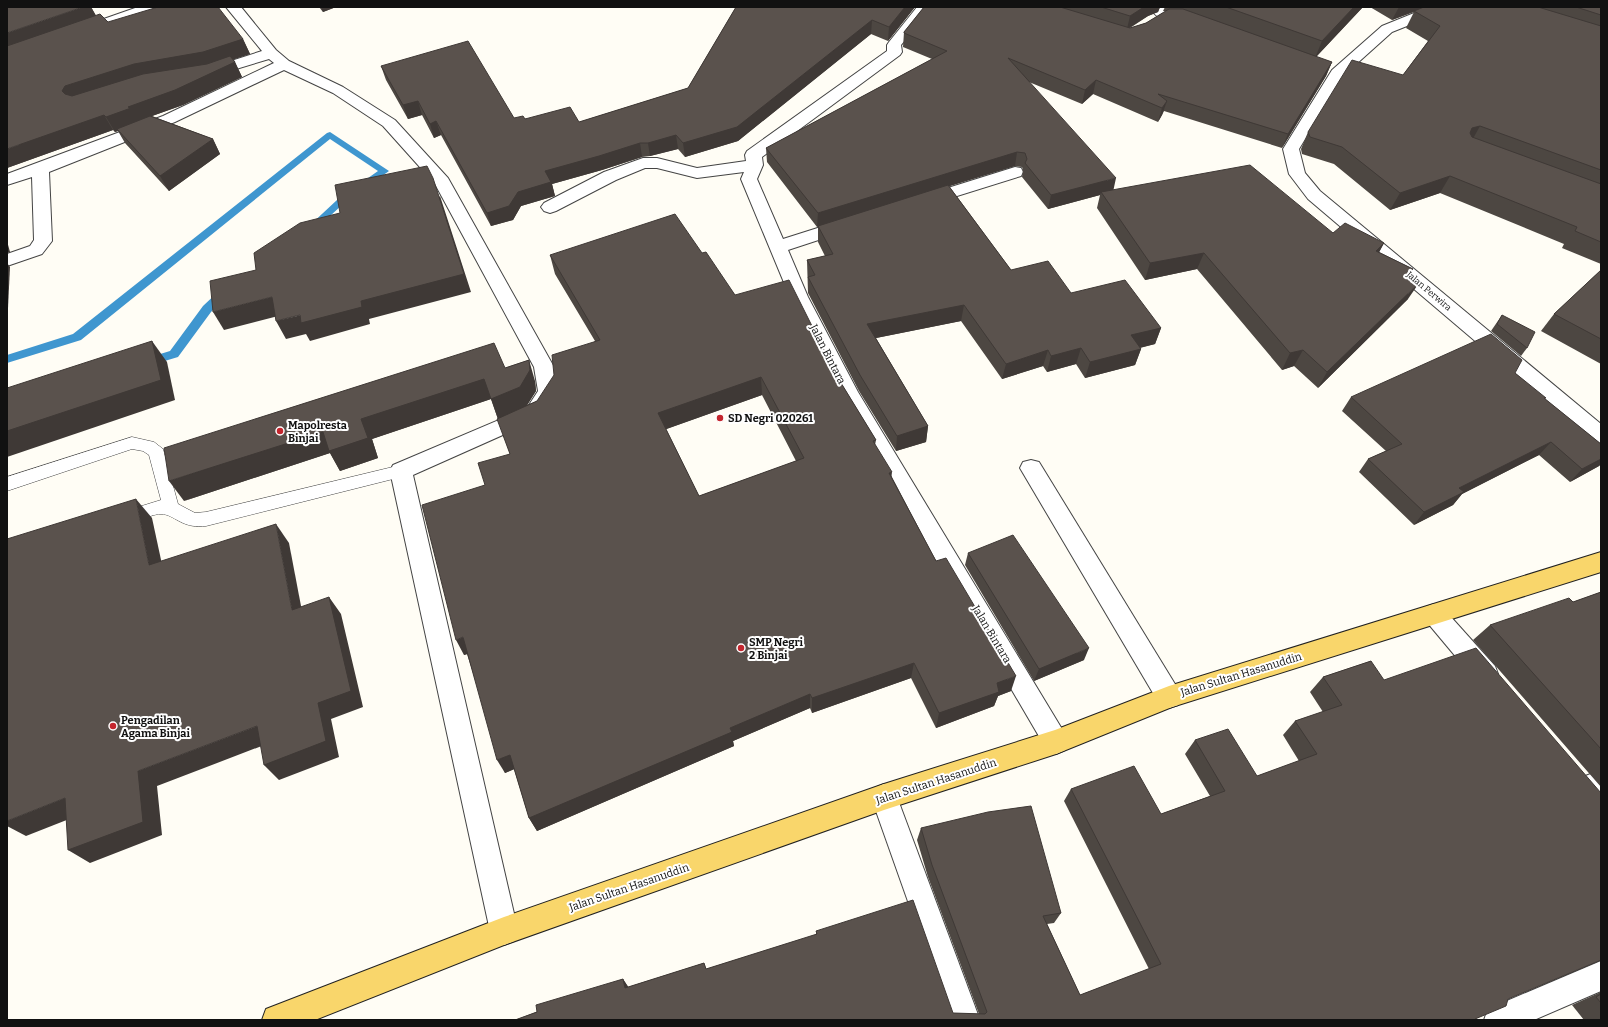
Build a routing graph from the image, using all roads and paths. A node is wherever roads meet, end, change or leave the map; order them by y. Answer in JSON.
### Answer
{"nodes":[{"id":1,"x":152,"y":7,"type":"edge"},
{"id":2,"x":233,"y":7,"type":"edge"},
{"id":3,"x":925,"y":7,"type":"edge"},
{"id":4,"x":1442,"y":7,"type":"edge"},
{"id":5,"x":1158,"y":15,"type":"edge"},
{"id":6,"x":1182,"y":18,"type":"edge"},
{"id":7,"x":64,"y":38,"type":"edge"},
{"id":8,"x":271,"y":53,"type":"junction"},
{"id":9,"x":284,"y":64,"type":"junction"},
{"id":10,"x":196,"y":75,"type":"edge"},
{"id":11,"x":755,"y":165,"type":"junction"},
{"id":12,"x":40,"y":169,"type":"junction"},
{"id":13,"x":1015,"y":172,"type":"dead end"},
{"id":14,"x":7,"y":180,"type":"edge"},
{"id":15,"x":912,"y":205,"type":"edge"},
{"id":16,"x":550,"y":207,"type":"dead end"},
{"id":17,"x":860,"y":221,"type":"edge"},
{"id":18,"x":778,"y":247,"type":"junction"},
{"id":19,"x":7,"y":260,"type":"edge"},
{"id":20,"x":1601,"y":436,"type":"edge"},
{"id":21,"x":1031,"y":468,"type":"dead end"},
{"id":22,"x":401,"y":471,"type":"junction"},
{"id":23,"x":7,"y":484,"type":"edge"},
{"id":24,"x":171,"y":508,"type":"junction"},
{"id":25,"x":109,"y":523,"type":"edge"},
{"id":26,"x":1601,"y":562,"type":"edge"},
{"id":27,"x":1434,"y":614,"type":"junction"},
{"id":28,"x":1501,"y":692,"type":"edge"},
{"id":29,"x":1169,"y":697,"type":"junction"},
{"id":30,"x":1056,"y":742,"type":"junction"},
{"id":31,"x":1585,"y":781,"type":"edge"},
{"id":32,"x":884,"y":797,"type":"junction"},
{"id":33,"x":1601,"y":809,"type":"edge"},
{"id":34,"x":504,"y":931,"type":"junction"},
{"id":35,"x":1601,"y":976,"type":"edge"},
{"id":36,"x":277,"y":1020,"type":"edge"},
{"id":37,"x":965,"y":1020,"type":"edge"},
{"id":38,"x":1499,"y":1020,"type":"edge"}],
"edges":[{"from":1,"to":7,"type":"street"},
{"from":2,"to":8,"type":"street"},
{"from":3,"to":11,"type":"street","name":"Jalan Bintara"},
{"from":4,"to":20,"type":"street","name":"Jalan Perwira"},
{"from":5,"to":6,"type":"street"},
{"from":8,"to":9,"type":"street"},
{"from":8,"to":10,"type":"street"},
{"from":9,"to":12,"type":"street"},
{"from":9,"to":22,"type":"street"},
{"from":11,"to":16,"type":"street"},
{"from":11,"to":18,"type":"street","name":"Jalan Bintara"},
{"from":12,"to":14,"type":"street"},
{"from":12,"to":19,"type":"street"},
{"from":13,"to":15,"type":"street"},
{"from":17,"to":18,"type":"street"},
{"from":18,"to":30,"type":"street","name":"Jalan Bintara"},
{"from":21,"to":29,"type":"street"},
{"from":22,"to":24,"type":"lane"},
{"from":22,"to":34,"type":"street"},
{"from":23,"to":24,"type":"lane"},
{"from":24,"to":25,"type":"lane"},
{"from":26,"to":27,"type":"main road","name":"Jalan Sultan Hasanuddin"},
{"from":27,"to":28,"type":"street"},
{"from":27,"to":29,"type":"main road","name":"Jalan Sultan Hasanuddin"},
{"from":29,"to":30,"type":"main road","name":"Jalan Sultan Hasanuddin"},
{"from":30,"to":32,"type":"main road","name":"Jalan Sultan Hasanuddin"},
{"from":31,"to":33,"type":"street"},
{"from":32,"to":34,"type":"main road","name":"Jalan Sultan Hasanuddin"},
{"from":32,"to":37,"type":"street"},
{"from":34,"to":36,"type":"main road","name":"Jalan Sultan Hasanuddin"},
{"from":35,"to":38,"type":"street"}]}
